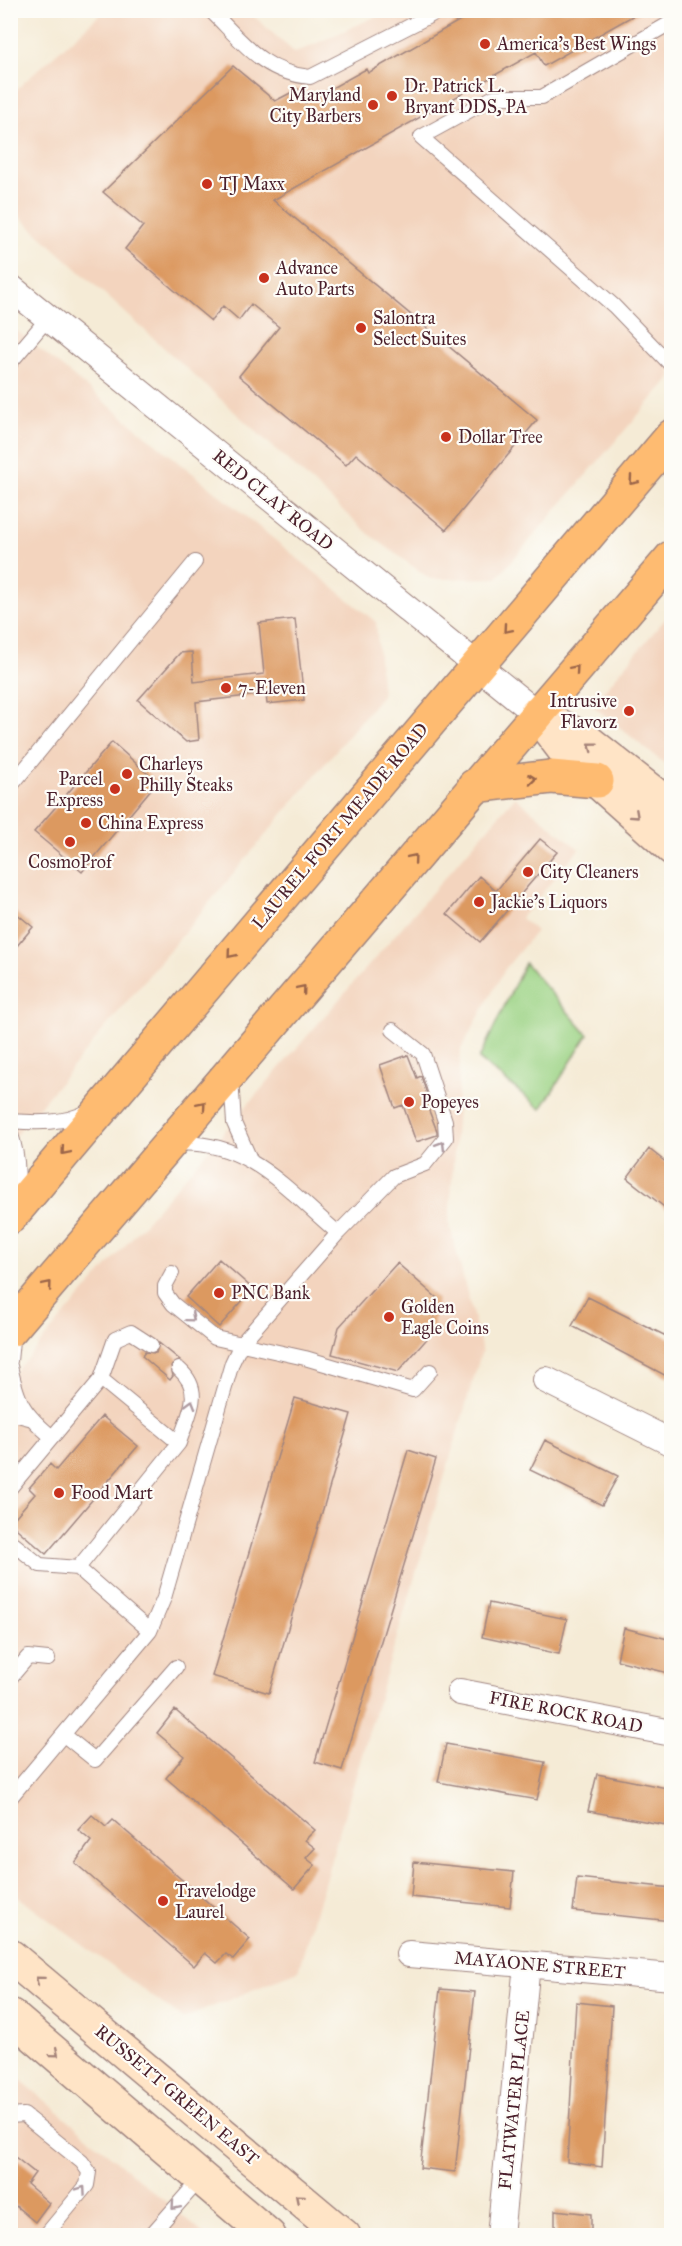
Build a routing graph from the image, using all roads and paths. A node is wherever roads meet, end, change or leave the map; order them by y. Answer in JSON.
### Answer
{"nodes":[{"id":1,"x":210,"y":10,"type":"edge"},
{"id":2,"x":441,"y":10,"type":"edge"},
{"id":3,"x":672,"y":22,"type":"edge"},
{"id":4,"x":10,"y":287,"type":"edge"},
{"id":5,"x":48,"y":318,"type":"junction"},
{"id":6,"x":10,"y":363,"type":"edge"},
{"id":7,"x":672,"y":366,"type":"edge"},
{"id":8,"x":672,"y":436,"type":"edge"},
{"id":9,"x":672,"y":557,"type":"edge"},
{"id":10,"x":195,"y":562,"type":"dead end"},
{"id":11,"x":477,"y":664,"type":"junction"},
{"id":12,"x":536,"y":713,"type":"junction"},
{"id":13,"x":597,"y":781,"type":"junction"},
{"id":14,"x":474,"y":786,"type":"junction"},
{"id":15,"x":10,"y":787,"type":"edge"},
{"id":16,"x":672,"y":808,"type":"edge"},
{"id":17,"x":672,"y":848,"type":"edge"},
{"id":18,"x":393,"y":1030,"type":"dead end"},
{"id":19,"x":231,"y":1071,"type":"junction"},
{"id":20,"x":107,"y":1101,"type":"junction"},
{"id":21,"x":10,"y":1121,"type":"edge"},
{"id":22,"x":10,"y":1131,"type":"edge"},
{"id":23,"x":167,"y":1144,"type":"junction"},
{"id":24,"x":250,"y":1159,"type":"junction"},
{"id":25,"x":10,"y":1205,"type":"edge"},
{"id":26,"x":10,"y":1216,"type":"edge"},
{"id":27,"x":338,"y":1233,"type":"junction"},
{"id":28,"x":172,"y":1273,"type":"dead end"},
{"id":29,"x":12,"y":1329,"type":"edge"},
{"id":30,"x":241,"y":1344,"type":"junction"},
{"id":31,"x":151,"y":1345,"type":"dead end"},
{"id":32,"x":10,"y":1361,"type":"edge"},
{"id":33,"x":10,"y":1366,"type":"edge"},
{"id":34,"x":179,"y":1369,"type":"dead end"},
{"id":35,"x":430,"y":1371,"type":"dead end"},
{"id":36,"x":101,"y":1378,"type":"junction"},
{"id":37,"x":546,"y":1380,"type":"dead end"},
{"id":38,"x":10,"y":1413,"type":"edge"},
{"id":39,"x":29,"y":1418,"type":"junction"},
{"id":40,"x":52,"y":1437,"type":"junction"},
{"id":41,"x":179,"y":1443,"type":"junction"},
{"id":42,"x":672,"y":1443,"type":"edge"},
{"id":43,"x":10,"y":1488,"type":"edge"},
{"id":44,"x":10,"y":1540,"type":"edge"},
{"id":45,"x":78,"y":1568,"type":"junction"},
{"id":46,"x":150,"y":1631,"type":"junction"},
{"id":47,"x":48,"y":1659,"type":"dead end"},
{"id":48,"x":176,"y":1667,"type":"dead end"},
{"id":49,"x":10,"y":1678,"type":"edge"},
{"id":50,"x":460,"y":1692,"type":"dead end"},
{"id":51,"x":672,"y":1733,"type":"edge"},
{"id":52,"x":64,"y":1735,"type":"junction"},
{"id":53,"x":10,"y":1798,"type":"edge"},
{"id":54,"x":409,"y":1954,"type":"dead end"},
{"id":55,"x":10,"y":1956,"type":"edge"},
{"id":56,"x":527,"y":1964,"type":"junction"},
{"id":57,"x":672,"y":1977,"type":"edge"},
{"id":58,"x":10,"y":2016,"type":"edge"},
{"id":59,"x":10,"y":2116,"type":"edge"},
{"id":60,"x":201,"y":2178,"type":"junction"},
{"id":61,"x":45,"y":2235,"type":"edge"},
{"id":62,"x":150,"y":2235,"type":"edge"},
{"id":63,"x":269,"y":2235,"type":"edge"},
{"id":64,"x":344,"y":2235,"type":"edge"},
{"id":65,"x":500,"y":2235,"type":"edge"}],
"edges":[{"from":1,"to":2,"type":"lane"},
{"from":3,"to":7,"type":"lane"},
{"from":4,"to":5,"type":"street","name":"RED CLAY ROAD"},
{"from":5,"to":6,"type":"lane"},
{"from":5,"to":11,"type":"street","name":"RED CLAY ROAD"},
{"from":8,"to":11,"type":"main road","name":"LAUREL FORT MEADE ROAD","one_way":true},
{"from":12,"to":9,"type":"main road","one_way":true},
{"from":10,"to":15,"type":"lane"},
{"from":11,"to":12,"type":"street","name":"RED CLAY ROAD"},
{"from":11,"to":20,"type":"main road","name":"LAUREL FORT MEADE ROAD","one_way":true},
{"from":12,"to":13,"type":"street"},
{"from":12,"to":14,"type":"main road"},
{"from":16,"to":12,"type":"street","one_way":true},
{"from":14,"to":13,"type":"main road","one_way":true},
{"from":13,"to":17,"type":"street","one_way":true},
{"from":19,"to":14,"type":"main road","one_way":true},
{"from":27,"to":18,"type":"lane","one_way":true},
{"from":23,"to":19,"type":"main road","one_way":true},
{"from":19,"to":24,"type":"lane"},
{"from":20,"to":21,"type":"lane"},
{"from":20,"to":26,"type":"main road","name":"LAUREL FORT MEADE ROAD","one_way":true},
{"from":22,"to":25,"type":"lane"},
{"from":23,"to":24,"type":"lane"},
{"from":29,"to":23,"type":"main road","one_way":true},
{"from":24,"to":27,"type":"lane"},
{"from":27,"to":30,"type":"lane"},
{"from":28,"to":30,"type":"lane","one_way":true},
{"from":29,"to":32,"type":"lane"},
{"from":30,"to":35,"type":"lane"},
{"from":30,"to":46,"type":"lane"},
{"from":31,"to":36,"type":"lane"},
{"from":33,"to":39,"type":"lane"},
{"from":41,"to":34,"type":"lane","one_way":true},
{"from":36,"to":40,"type":"lane"},
{"from":36,"to":41,"type":"lane"},
{"from":37,"to":42,"type":"street"},
{"from":38,"to":39,"type":"lane"},
{"from":39,"to":40,"type":"lane"},
{"from":40,"to":43,"type":"lane"},
{"from":41,"to":45,"type":"lane"},
{"from":44,"to":45,"type":"lane"},
{"from":45,"to":46,"type":"lane"},
{"from":46,"to":52,"type":"lane"},
{"from":47,"to":49,"type":"lane"},
{"from":48,"to":52,"type":"lane"},
{"from":50,"to":51,"type":"street","name":"FIRE ROCK ROAD"},
{"from":52,"to":53,"type":"lane"},
{"from":54,"to":56,"type":"street","name":"MAYAONE STREET"},
{"from":64,"to":55,"type":"street","name":"RUSSETT GREEN EAST","one_way":true},
{"from":56,"to":57,"type":"street","name":"MAYAONE STREET"},
{"from":56,"to":65,"type":"street","name":"FLATWATER PLACE"},
{"from":58,"to":60,"type":"street","one_way":true},
{"from":61,"to":59,"type":"lane","one_way":true},
{"from":60,"to":62,"type":"lane","one_way":true},
{"from":60,"to":63,"type":"street"}]}
